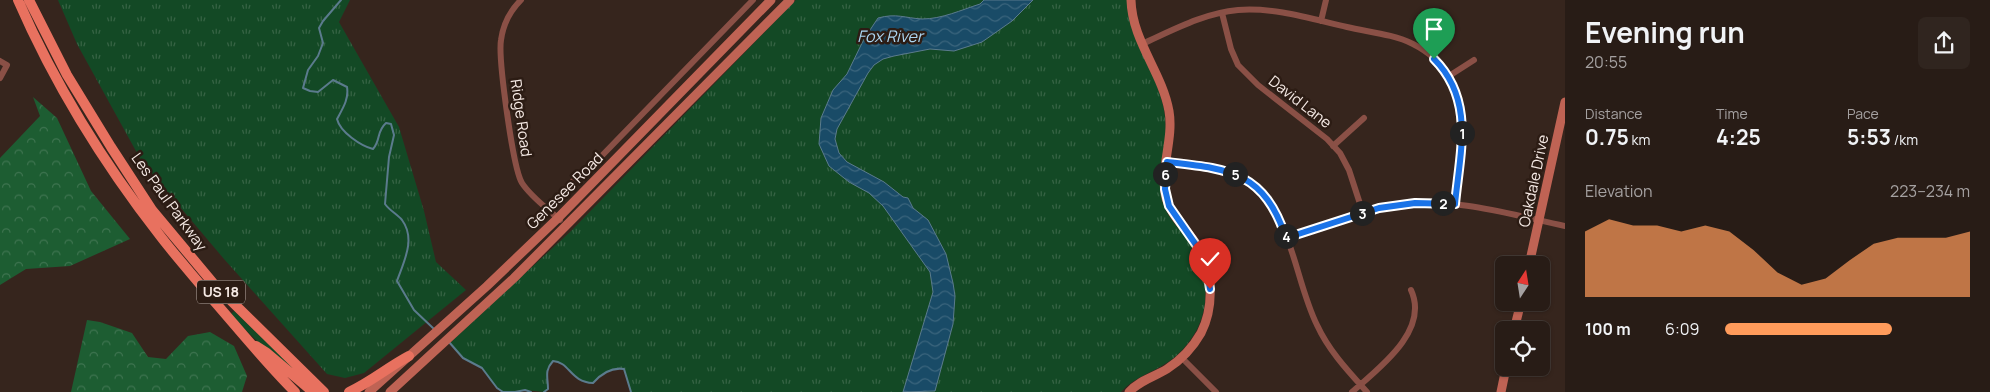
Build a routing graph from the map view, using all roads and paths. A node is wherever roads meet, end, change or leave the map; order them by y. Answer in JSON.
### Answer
{"nodes":[{"id":1,"x":18,"y":0,"type":"edge"},
{"id":2,"x":29,"y":0,"type":"edge"},
{"id":3,"x":521,"y":0,"type":"edge"},
{"id":4,"x":753,"y":0,"type":"edge"},
{"id":5,"x":772,"y":0,"type":"edge"},
{"id":6,"x":790,"y":0,"type":"edge"},
{"id":7,"x":1132,"y":0,"type":"edge"},
{"id":8,"x":1326,"y":0,"type":"edge"},
{"id":9,"x":1222,"y":12,"type":"junction"},
{"id":10,"x":1321,"y":21,"type":"junction"},
{"id":11,"x":1142,"y":44,"type":"junction"},
{"id":12,"x":1474,"y":60,"type":"dead end"},
{"id":13,"x":0,"y":62,"type":"edge"},
{"id":14,"x":1449,"y":76,"type":"junction"},
{"id":15,"x":0,"y":78,"type":"edge"},
{"id":16,"x":1565,"y":102,"type":"edge"},
{"id":17,"x":1364,"y":118,"type":"dead end"},
{"id":18,"x":1333,"y":146,"type":"junction"},
{"id":19,"x":1167,"y":162,"type":"junction"},
{"id":20,"x":1455,"y":204,"type":"junction"},
{"id":21,"x":547,"y":208,"type":"junction"},
{"id":22,"x":1363,"y":213,"type":"junction"},
{"id":23,"x":558,"y":218,"type":"junction"},
{"id":24,"x":1539,"y":221,"type":"junction"},
{"id":25,"x":566,"y":226,"type":"junction"},
{"id":26,"x":1565,"y":226,"type":"edge"},
{"id":27,"x":1286,"y":238,"type":"junction"},
{"id":28,"x":1531,"y":256,"type":"edge"},
{"id":29,"x":1411,"y":290,"type":"dead end"},
{"id":30,"x":246,"y":341,"type":"junction"},
{"id":31,"x":409,"y":356,"type":"junction"},
{"id":32,"x":1182,"y":358,"type":"junction"},
{"id":33,"x":1504,"y":376,"type":"edge"},
{"id":34,"x":1360,"y":385,"type":"junction"},
{"id":35,"x":318,"y":389,"type":"edge"},
{"id":36,"x":286,"y":392,"type":"edge"},
{"id":37,"x":295,"y":392,"type":"edge"},
{"id":38,"x":329,"y":392,"type":"edge"},
{"id":39,"x":350,"y":392,"type":"edge"},
{"id":40,"x":369,"y":392,"type":"edge"},
{"id":41,"x":390,"y":392,"type":"edge"},
{"id":42,"x":1129,"y":392,"type":"edge"},
{"id":43,"x":1216,"y":392,"type":"edge"},
{"id":44,"x":1352,"y":392,"type":"edge"},
{"id":45,"x":1367,"y":392,"type":"edge"},
{"id":46,"x":1501,"y":392,"type":"edge"}],
"edges":[{"from":1,"to":30,"type":"main road","name":"Les Paul Parkway","number":"US 18"},
{"from":2,"to":35,"type":"main road","name":"Les Paul Parkway","number":"US 18"},
{"from":3,"to":21,"type":"street","name":"Ridge Road"},
{"from":4,"to":21,"type":"street","name":"Genesee Road"},
{"from":5,"to":23,"type":"main road","name":"Genesee Road"},
{"from":6,"to":25,"type":"main road","name":"Genesee Road"},
{"from":7,"to":11,"type":"main road"},
{"from":8,"to":10,"type":"street"},
{"from":9,"to":10,"type":"street"},
{"from":9,"to":11,"type":"street"},
{"from":9,"to":18,"type":"street","name":"David Lane"},
{"from":10,"to":14,"type":"street"},
{"from":11,"to":19,"type":"main road"},
{"from":12,"to":14,"type":"street"},
{"from":13,"to":15,"type":"street"},
{"from":14,"to":20,"type":"street"},
{"from":16,"to":24,"type":"main road","name":"Oakdale Drive"},
{"from":17,"to":18,"type":"street"},
{"from":18,"to":22,"type":"street","name":"David Lane"},
{"from":19,"to":27,"type":"street"},
{"from":19,"to":32,"type":"main road"},
{"from":20,"to":22,"type":"street"},
{"from":20,"to":24,"type":"street"},
{"from":21,"to":23,"type":"street","name":"Ridge Road"},
{"from":22,"to":27,"type":"street"},
{"from":23,"to":25,"type":"street","name":"Ridge Road"},
{"from":23,"to":31,"type":"main road","name":"Genesee Road"},
{"from":24,"to":26,"type":"street"},
{"from":24,"to":28,"type":"main road","name":"Oakdale Drive"},
{"from":25,"to":41,"type":"main road","name":"Genesee Road"},
{"from":27,"to":34,"type":"street"},
{"from":29,"to":34,"type":"street"},
{"from":30,"to":35,"type":"main road"},
{"from":30,"to":36,"type":"main road"},
{"from":30,"to":37,"type":"main road","name":"Les Paul Parkway","number":"US 18"},
{"from":31,"to":39,"type":"main road"},
{"from":31,"to":40,"type":"main road","name":"Genesee Road"},
{"from":32,"to":42,"type":"main road"},
{"from":32,"to":43,"type":"street"},
{"from":33,"to":46,"type":"main road"},
{"from":34,"to":44,"type":"street"},
{"from":34,"to":45,"type":"street"},
{"from":35,"to":38,"type":"main road"}]}
